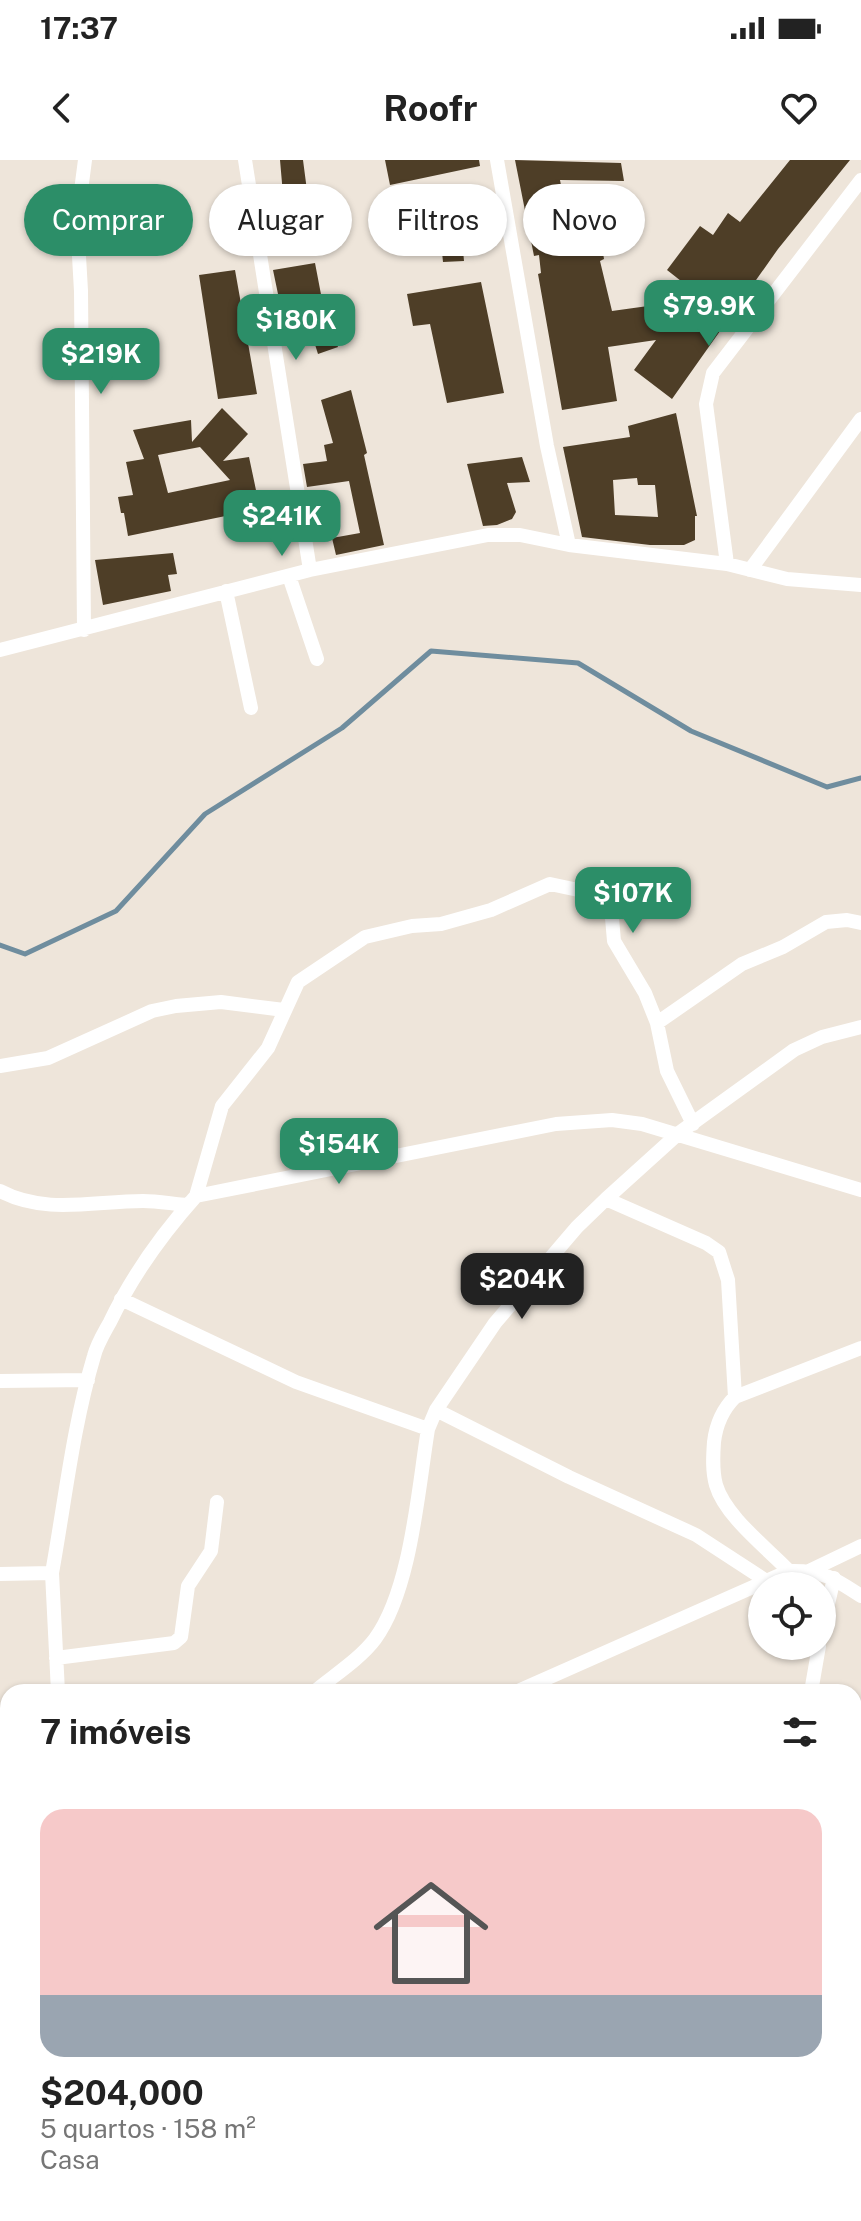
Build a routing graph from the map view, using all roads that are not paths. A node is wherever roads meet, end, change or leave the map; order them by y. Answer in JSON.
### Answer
{"nodes":[{"id":1,"x":85,"y":160,"type":"edge"},
{"id":2,"x":245,"y":160,"type":"edge"},
{"id":3,"x":497,"y":160,"type":"edge"},
{"id":4,"x":861,"y":180,"type":"edge"},
{"id":5,"x":861,"y":419,"type":"edge"},
{"id":6,"x":569,"y":545,"type":"junction"},
{"id":7,"x":727,"y":564,"type":"junction"},
{"id":8,"x":310,"y":570,"type":"junction"},
{"id":9,"x":750,"y":570,"type":"junction"},
{"id":10,"x":289,"y":576,"type":"junction"},
{"id":11,"x":861,"y":585,"type":"edge"},
{"id":12,"x":226,"y":591,"type":"junction"},
{"id":13,"x":84,"y":630,"type":"junction"},
{"id":14,"x":0,"y":650,"type":"edge"},
{"id":15,"x":317,"y":659,"type":"dead end"},
{"id":16,"x":251,"y":708,"type":"dead end"},
{"id":17,"x":861,"y":923,"type":"edge"},
{"id":18,"x":284,"y":1010,"type":"junction"},
{"id":19,"x":657,"y":1023,"type":"junction"},
{"id":20,"x":861,"y":1027,"type":"edge"},
{"id":21,"x":0,"y":1066,"type":"edge"},
{"id":22,"x":693,"y":1124,"type":"junction"},
{"id":23,"x":679,"y":1133,"type":"junction"},
{"id":24,"x":861,"y":1190,"type":"edge"},
{"id":25,"x":0,"y":1191,"type":"edge"},
{"id":26,"x":606,"y":1199,"type":"junction"},
{"id":27,"x":192,"y":1200,"type":"junction"},
{"id":28,"x":121,"y":1299,"type":"junction"},
{"id":29,"x":861,"y":1348,"type":"edge"},
{"id":30,"x":88,"y":1380,"type":"junction"},
{"id":31,"x":0,"y":1381,"type":"edge"},
{"id":32,"x":735,"y":1397,"type":"junction"},
{"id":33,"x":436,"y":1410,"type":"junction"},
{"id":34,"x":428,"y":1429,"type":"junction"},
{"id":35,"x":217,"y":1502,"type":"dead end"},
{"id":36,"x":861,"y":1546,"type":"edge"},
{"id":37,"x":811,"y":1570,"type":"junction"},
{"id":38,"x":789,"y":1571,"type":"joint"},
{"id":39,"x":753,"y":1572,"type":"edge"},
{"id":40,"x":817,"y":1572,"type":"edge"},
{"id":41,"x":52,"y":1573,"type":"junction"},
{"id":42,"x":0,"y":1574,"type":"edge"},
{"id":43,"x":836,"y":1579,"type":"edge"},
{"id":44,"x":748,"y":1588,"type":"edge"},
{"id":45,"x":861,"y":1596,"type":"edge"},
{"id":46,"x":56,"y":1658,"type":"junction"},
{"id":47,"x":817,"y":1660,"type":"edge"},
{"id":48,"x":58,"y":1684,"type":"edge"},
{"id":49,"x":323,"y":1684,"type":"edge"},
{"id":50,"x":534,"y":1684,"type":"edge"},
{"id":51,"x":812,"y":1684,"type":"edge"}],
"edges":[{"from":1,"to":13,"type":"street"},
{"from":2,"to":8,"type":"street"},
{"from":3,"to":6,"type":"street"},
{"from":4,"to":7,"type":"street"},
{"from":5,"to":9,"type":"street"},
{"from":6,"to":7,"type":"street"},
{"from":6,"to":8,"type":"street"},
{"from":7,"to":9,"type":"street"},
{"from":8,"to":10,"type":"street"},
{"from":9,"to":11,"type":"street"},
{"from":10,"to":12,"type":"street"},
{"from":10,"to":15,"type":"street"},
{"from":12,"to":13,"type":"street"},
{"from":12,"to":16,"type":"street"},
{"from":13,"to":14,"type":"street"},
{"from":17,"to":19,"type":"street"},
{"from":18,"to":19,"type":"street"},
{"from":18,"to":21,"type":"street"},
{"from":18,"to":27,"type":"street"},
{"from":19,"to":22,"type":"street"},
{"from":20,"to":22,"type":"street"},
{"from":22,"to":23,"type":"street"},
{"from":23,"to":24,"type":"street"},
{"from":23,"to":26,"type":"street"},
{"from":23,"to":27,"type":"street"},
{"from":25,"to":27,"type":"street"},
{"from":26,"to":32,"type":"street"},
{"from":26,"to":33,"type":"street"},
{"from":27,"to":28,"type":"street"},
{"from":28,"to":30,"type":"street"},
{"from":28,"to":34,"type":"street"},
{"from":29,"to":32,"type":"street"},
{"from":30,"to":31,"type":"street"},
{"from":30,"to":41,"type":"street"},
{"from":32,"to":38,"type":"street"},
{"from":33,"to":34,"type":"street"},
{"from":33,"to":39,"type":"street"},
{"from":34,"to":49,"type":"street"},
{"from":35,"to":46,"type":"street"},
{"from":36,"to":37,"type":"street"},
{"from":37,"to":38,"type":"street"},
{"from":37,"to":40,"type":"street"},
{"from":41,"to":42,"type":"street"},
{"from":41,"to":46,"type":"street"},
{"from":43,"to":45,"type":"street"},
{"from":44,"to":50,"type":"street"},
{"from":46,"to":48,"type":"street"},
{"from":47,"to":51,"type":"street"}]}
